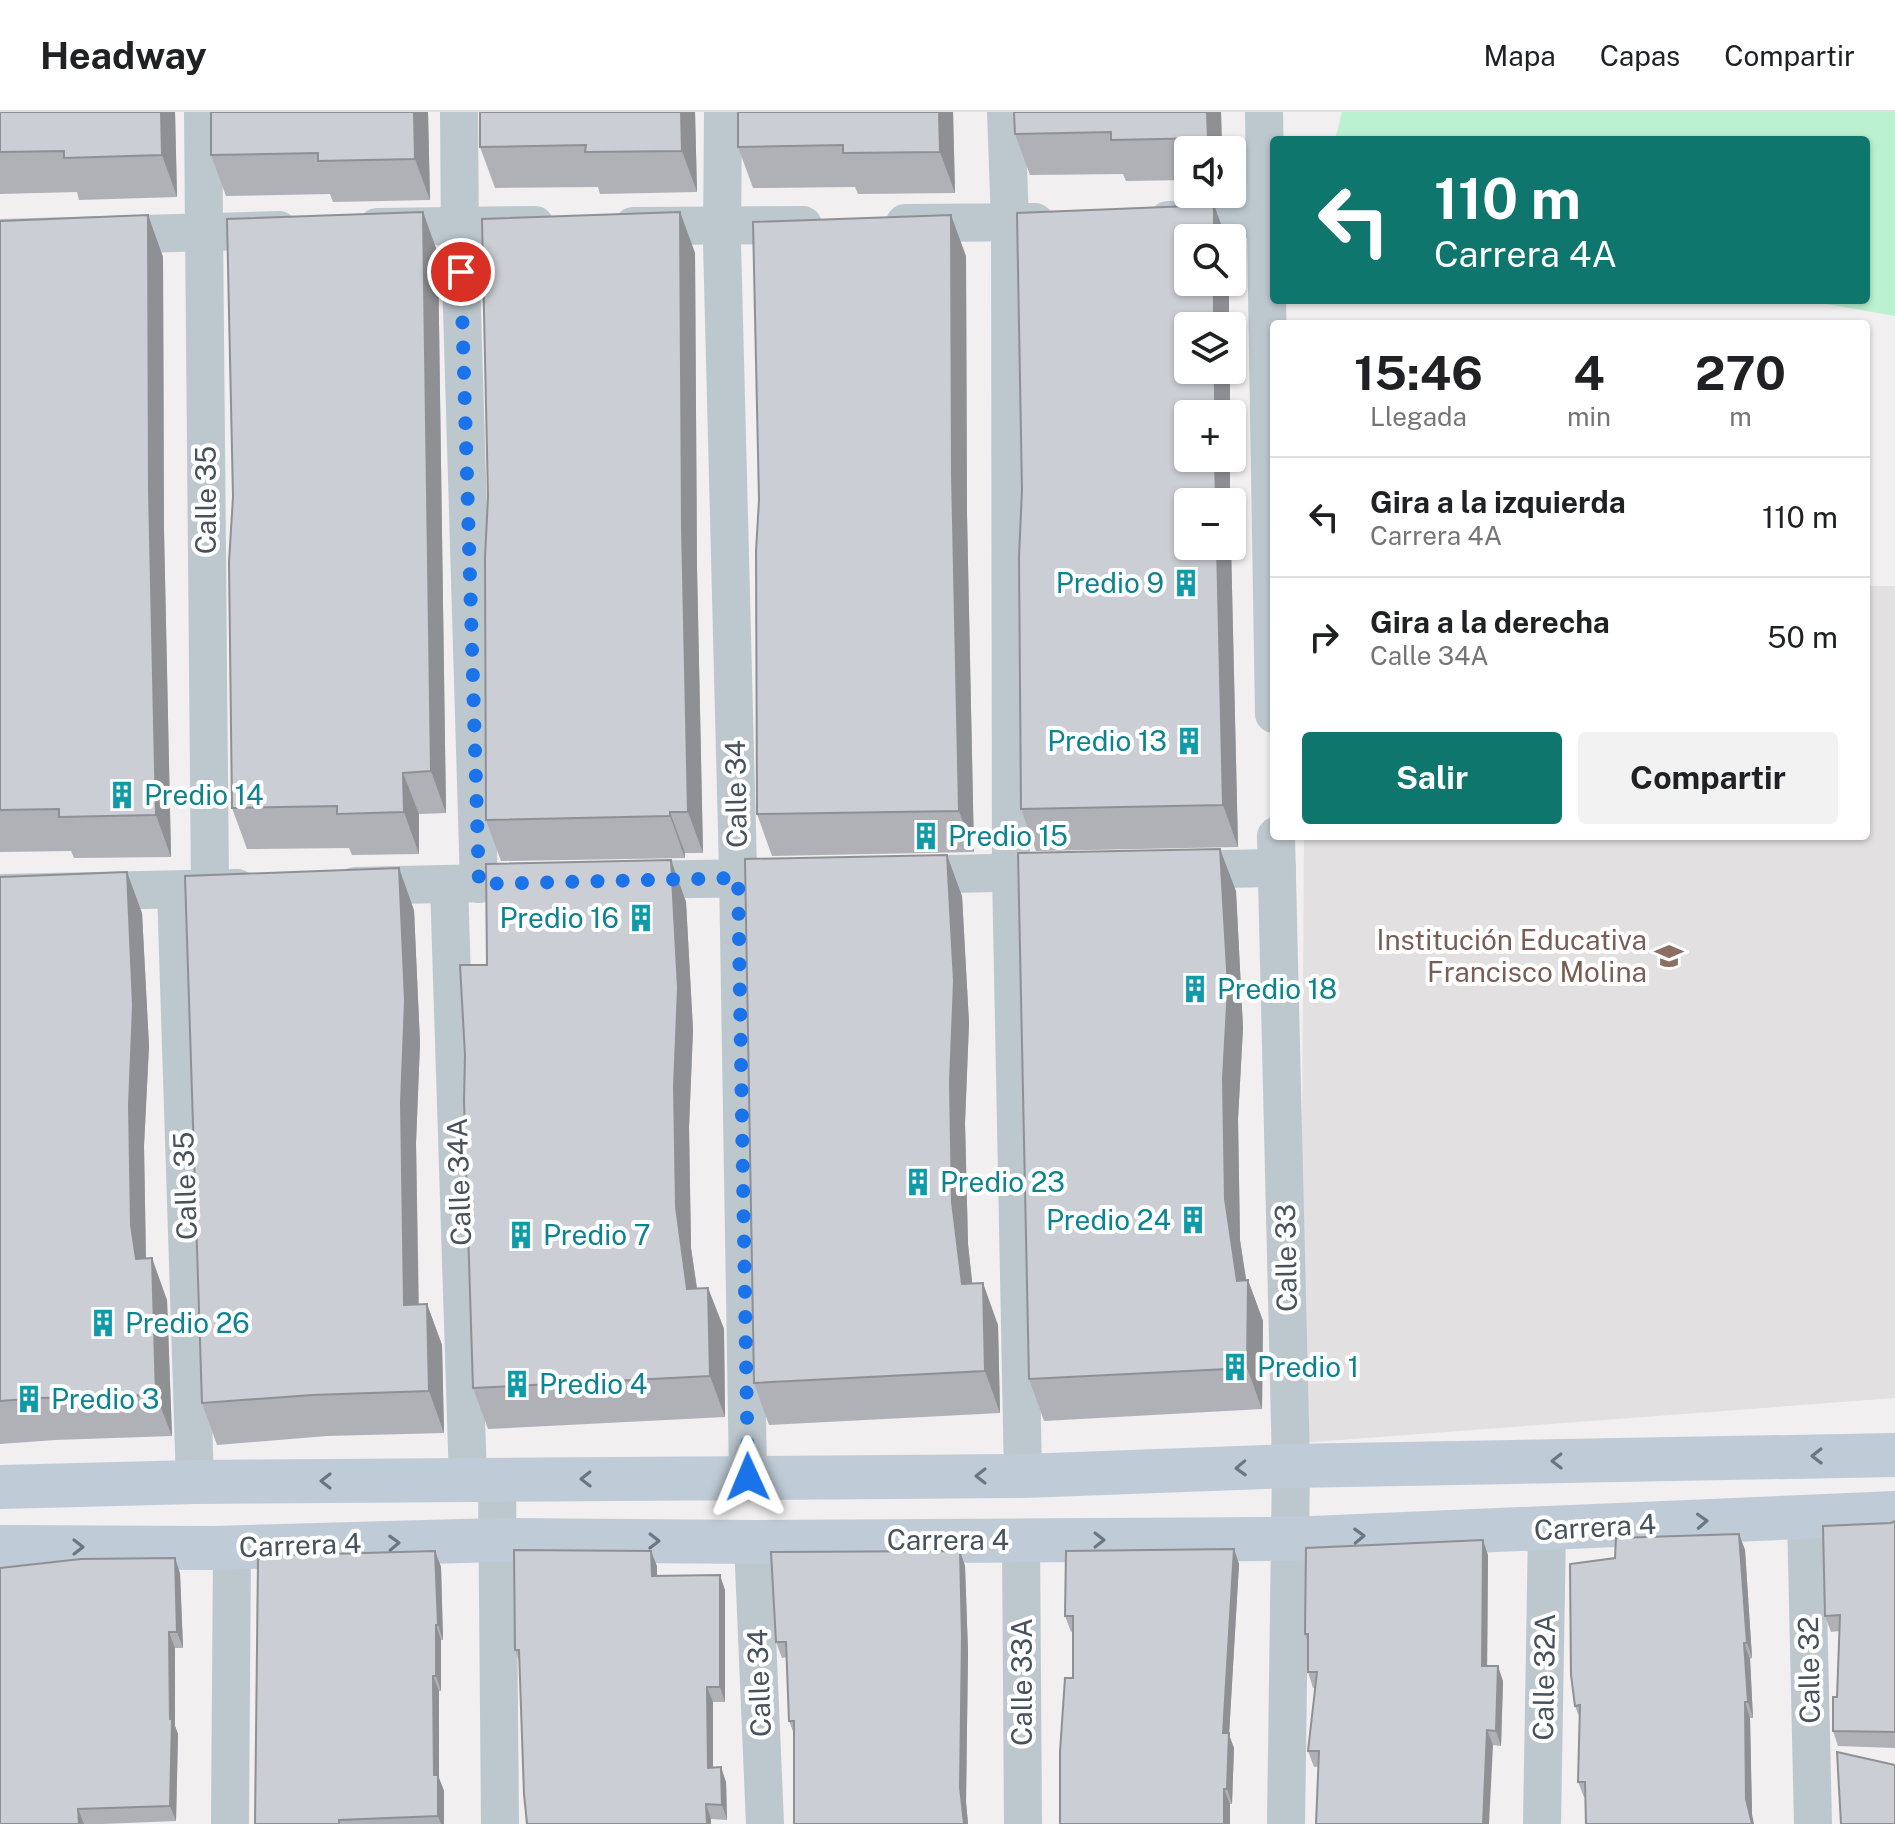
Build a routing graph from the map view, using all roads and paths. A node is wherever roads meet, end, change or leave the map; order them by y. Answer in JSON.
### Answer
{"nodes":[{"id":1,"x":203,"y":112,"type":"edge"},
{"id":2,"x":459,"y":112,"type":"edge"},
{"id":3,"x":723,"y":112,"type":"edge"},
{"id":4,"x":1006,"y":112,"type":"edge"},
{"id":5,"x":1264,"y":112,"type":"edge"},
{"id":6,"x":1266,"y":219,"type":"junction"},
{"id":7,"x":1138,"y":220,"type":"edge"},
{"id":8,"x":1074,"y":221,"type":"edge"},
{"id":9,"x":1010,"y":222,"type":"junction"},
{"id":10,"x":460,"y":224,"type":"junction"},
{"id":11,"x":722,"y":226,"type":"junction"},
{"id":12,"x":203,"y":233,"type":"junction"},
{"id":13,"x":0,"y":238,"type":"edge"},
{"id":14,"x":1270,"y":466,"type":"edge"},
{"id":15,"x":1276,"y":852,"type":"edge"},
{"id":16,"x":1136,"y":870,"type":"edge"},
{"id":17,"x":1074,"y":871,"type":"edge"},
{"id":18,"x":1011,"y":873,"type":"junction"},
{"id":19,"x":875,"y":875,"type":"edge"},
{"id":20,"x":799,"y":877,"type":"edge"},
{"id":21,"x":738,"y":878,"type":"junction"},
{"id":22,"x":464,"y":884,"type":"junction"},
{"id":23,"x":322,"y":887,"type":"edge"},
{"id":24,"x":274,"y":888,"type":"edge"},
{"id":25,"x":193,"y":889,"type":"junction"},
{"id":26,"x":0,"y":893,"type":"edge"},
{"id":27,"x":1895,"y":1455,"type":"edge"},
{"id":28,"x":1291,"y":1466,"type":"junction"},
{"id":29,"x":1023,"y":1476,"type":"junction"},
{"id":30,"x":748,"y":1477,"type":"junction"},
{"id":31,"x":483,"y":1481,"type":"junction"},
{"id":32,"x":195,"y":1482,"type":"junction"},
{"id":33,"x":0,"y":1487,"type":"edge"},
{"id":34,"x":1895,"y":1513,"type":"edge"},
{"id":35,"x":1806,"y":1516,"type":"junction"},
{"id":36,"x":1547,"y":1529,"type":"junction"},
{"id":37,"x":1289,"y":1539,"type":"junction"},
{"id":38,"x":497,"y":1540,"type":"junction"},
{"id":39,"x":1021,"y":1540,"type":"junction"},
{"id":40,"x":753,"y":1542,"type":"junction"},
{"id":41,"x":0,"y":1547,"type":"edge"},
{"id":42,"x":232,"y":1548,"type":"junction"},
{"id":43,"x":230,"y":1824,"type":"edge"},
{"id":44,"x":500,"y":1824,"type":"edge"},
{"id":45,"x":765,"y":1824,"type":"edge"},
{"id":46,"x":1023,"y":1824,"type":"edge"},
{"id":47,"x":1286,"y":1824,"type":"edge"},
{"id":48,"x":1542,"y":1824,"type":"edge"},
{"id":49,"x":1813,"y":1824,"type":"edge"}],
"edges":[{"from":1,"to":12,"type":"street","name":"Calle 35"},
{"from":2,"to":10,"type":"street","name":"Calle 34A"},
{"from":3,"to":11,"type":"street","name":"Calle 34"},
{"from":4,"to":9,"type":"street"},
{"from":5,"to":6,"type":"street"},
{"from":6,"to":7,"type":"street"},
{"from":6,"to":14,"type":"street"},
{"from":8,"to":9,"type":"street"},
{"from":9,"to":11,"type":"street"},
{"from":9,"to":18,"type":"street"},
{"from":10,"to":11,"type":"street"},
{"from":10,"to":12,"type":"street"},
{"from":10,"to":22,"type":"street","name":"Calle 34A"},
{"from":11,"to":21,"type":"street","name":"Calle 34"},
{"from":12,"to":13,"type":"street"},
{"from":12,"to":25,"type":"street","name":"Calle 35"},
{"from":15,"to":16,"type":"street"},
{"from":15,"to":28,"type":"street","name":"Calle 33"},
{"from":17,"to":18,"type":"street"},
{"from":18,"to":19,"type":"street"},
{"from":18,"to":29,"type":"street"},
{"from":20,"to":21,"type":"street"},
{"from":21,"to":22,"type":"street"},
{"from":21,"to":30,"type":"street","name":"Calle 34"},
{"from":22,"to":23,"type":"street"},
{"from":22,"to":31,"type":"street","name":"Calle 34A"},
{"from":24,"to":25,"type":"street"},
{"from":25,"to":26,"type":"street"},
{"from":25,"to":32,"type":"street","name":"Calle 35"},
{"from":27,"to":28,"type":"main road","one_way":true},
{"from":28,"to":29,"type":"main road","one_way":true},
{"from":28,"to":37,"type":"street","name":"Calle 33"},
{"from":29,"to":30,"type":"main road","one_way":true},
{"from":30,"to":31,"type":"main road","one_way":true},
{"from":31,"to":32,"type":"main road","one_way":true},
{"from":31,"to":38,"type":"street","name":"Calle 34A"},
{"from":32,"to":33,"type":"main road"},
{"from":34,"to":35,"type":"main road","name":"Carrera 4"},
{"from":36,"to":35,"type":"main road","name":"Carrera 4","one_way":true},
{"from":35,"to":49,"type":"street","name":"Calle 32"},
{"from":37,"to":36,"type":"main road","name":"Carrera 4","one_way":true},
{"from":36,"to":48,"type":"street","name":"Calle 32A"},
{"from":39,"to":37,"type":"main road","name":"Carrera 4","one_way":true},
{"from":37,"to":47,"type":"street","name":"Calle 33"},
{"from":38,"to":40,"type":"main road","name":"Carrera 4","one_way":true},
{"from":42,"to":38,"type":"main road","name":"Carrera 4","one_way":true},
{"from":38,"to":44,"type":"street","name":"Calle 34A"},
{"from":39,"to":40,"type":"main road","name":"Carrera 4"},
{"from":39,"to":46,"type":"street","name":"Calle 33A"},
{"from":40,"to":45,"type":"street","name":"Calle 34"},
{"from":41,"to":42,"type":"main road","name":"Carrera 4","one_way":true},
{"from":42,"to":43,"type":"street"}]}
